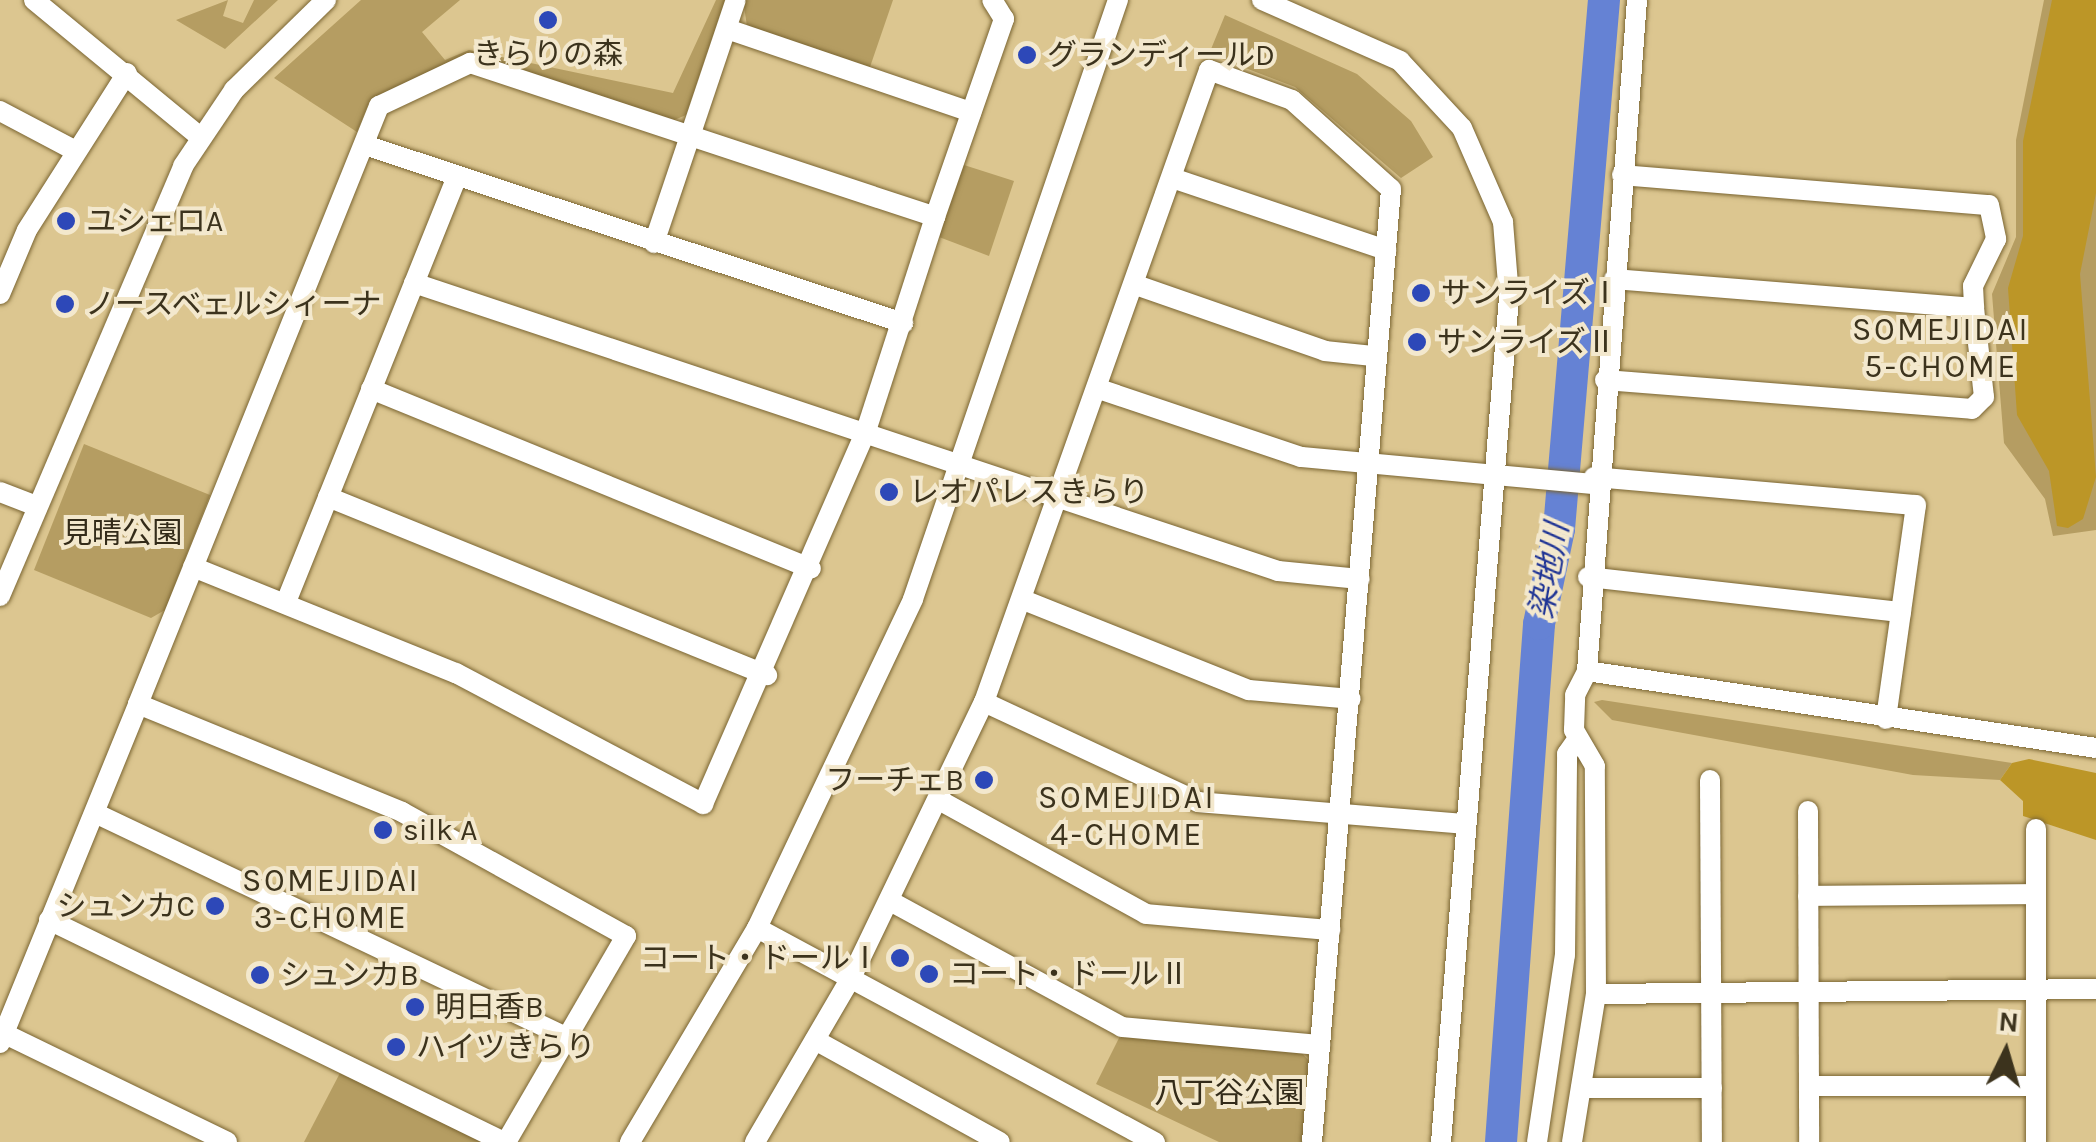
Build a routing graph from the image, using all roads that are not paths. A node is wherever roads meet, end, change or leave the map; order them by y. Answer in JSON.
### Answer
{"nodes":[{"id":1,"x":34,"y":0,"type":"edge"},
{"id":2,"x":326,"y":0,"type":"edge"},
{"id":3,"x":736,"y":0,"type":"edge"},
{"id":4,"x":992,"y":0,"type":"edge"},
{"id":5,"x":1118,"y":0,"type":"edge"},
{"id":6,"x":1262,"y":0,"type":"edge"},
{"id":7,"x":1637,"y":0,"type":"edge"},
{"id":8,"x":727,"y":28,"type":"junction"},
{"id":9,"x":126,"y":73,"type":"junction"},
{"id":10,"x":0,"y":111,"type":"edge"},
{"id":11,"x":971,"y":112,"type":"junction"},
{"id":12,"x":690,"y":136,"type":"junction"},
{"id":13,"x":200,"y":137,"type":"junction"},
{"id":14,"x":365,"y":145,"type":"junction"},
{"id":15,"x":76,"y":151,"type":"junction"},
{"id":16,"x":1622,"y":175,"type":"junction"},
{"id":17,"x":457,"y":178,"type":"junction"},
{"id":18,"x":1172,"y":178,"type":"junction"},
{"id":19,"x":935,"y":218,"type":"junction"},
{"id":20,"x":654,"y":243,"type":"junction"},
{"id":21,"x":1386,"y":250,"type":"junction"},
{"id":22,"x":1614,"y":279,"type":"junction"},
{"id":23,"x":414,"y":283,"type":"junction"},
{"id":24,"x":1136,"y":285,"type":"junction"},
{"id":25,"x":0,"y":294,"type":"edge"},
{"id":26,"x":1974,"y":308,"type":"junction"},
{"id":27,"x":903,"y":323,"type":"junction"},
{"id":28,"x":1373,"y":356,"type":"junction"},
{"id":29,"x":1605,"y":380,"type":"junction"},
{"id":30,"x":371,"y":388,"type":"junction"},
{"id":31,"x":1102,"y":390,"type":"junction"},
{"id":32,"x":865,"y":434,"type":"junction"},
{"id":33,"x":1369,"y":464,"type":"junction"},
{"id":34,"x":963,"y":467,"type":"junction"},
{"id":35,"x":1494,"y":475,"type":"junction"},
{"id":36,"x":1589,"y":481,"type":"junction"},
{"id":37,"x":0,"y":492,"type":"edge"},
{"id":38,"x":328,"y":497,"type":"junction"},
{"id":39,"x":1062,"y":500,"type":"junction"},
{"id":40,"x":36,"y":506,"type":"junction"},
{"id":41,"x":192,"y":567,"type":"junction"},
{"id":42,"x":810,"y":569,"type":"junction"},
{"id":43,"x":1588,"y":577,"type":"junction"},
{"id":44,"x":1360,"y":578,"type":"junction"},
{"id":45,"x":0,"y":596,"type":"edge"},
{"id":46,"x":1026,"y":601,"type":"junction"},
{"id":47,"x":286,"y":602,"type":"junction"},
{"id":48,"x":1901,"y":612,"type":"junction"},
{"id":49,"x":1587,"y":670,"type":"junction"},
{"id":50,"x":767,"y":675,"type":"junction"},
{"id":51,"x":1351,"y":698,"type":"junction"},
{"id":52,"x":984,"y":702,"type":"junction"},
{"id":53,"x":138,"y":704,"type":"junction"},
{"id":54,"x":1886,"y":719,"type":"junction"},
{"id":55,"x":1578,"y":738,"type":"junction"},
{"id":56,"x":2096,"y":748,"type":"edge"},
{"id":57,"x":1710,"y":780,"type":"dead end"},
{"id":58,"x":940,"y":800,"type":"junction"},
{"id":59,"x":1808,"y":811,"type":"dead end"},
{"id":60,"x":95,"y":812,"type":"junction"},
{"id":61,"x":1341,"y":814,"type":"junction"},
{"id":62,"x":1466,"y":824,"type":"junction"},
{"id":63,"x":2036,"y":829,"type":"dead end"},
{"id":64,"x":2035,"y":894,"type":"junction"},
{"id":65,"x":1808,"y":896,"type":"junction"},
{"id":66,"x":890,"y":901,"type":"junction"},
{"id":67,"x":49,"y":920,"type":"junction"},
{"id":68,"x":757,"y":928,"type":"junction"},
{"id":69,"x":1330,"y":930,"type":"junction"},
{"id":70,"x":851,"y":978,"type":"junction"},
{"id":71,"x":2035,"y":988,"type":"junction"},
{"id":72,"x":2096,"y":989,"type":"edge"},
{"id":73,"x":1809,"y":990,"type":"junction"},
{"id":74,"x":1712,"y":992,"type":"junction"},
{"id":75,"x":1596,"y":994,"type":"junction"},
{"id":76,"x":2,"y":1038,"type":"edge"},
{"id":77,"x":570,"y":1039,"type":"junction"},
{"id":78,"x":815,"y":1040,"type":"junction"},
{"id":79,"x":1320,"y":1045,"type":"junction"},
{"id":80,"x":1809,"y":1086,"type":"junction"},
{"id":81,"x":2034,"y":1086,"type":"junction"},
{"id":82,"x":1581,"y":1088,"type":"junction"},
{"id":83,"x":1712,"y":1088,"type":"junction"},
{"id":84,"x":227,"y":1142,"type":"edge"},
{"id":85,"x":505,"y":1142,"type":"edge"},
{"id":86,"x":630,"y":1142,"type":"edge"},
{"id":87,"x":754,"y":1142,"type":"edge"},
{"id":88,"x":1000,"y":1142,"type":"edge"},
{"id":89,"x":1155,"y":1142,"type":"edge"},
{"id":90,"x":1312,"y":1142,"type":"edge"},
{"id":91,"x":1441,"y":1142,"type":"edge"},
{"id":92,"x":1537,"y":1142,"type":"edge"},
{"id":93,"x":1572,"y":1142,"type":"edge"},
{"id":94,"x":1712,"y":1142,"type":"edge"},
{"id":95,"x":1809,"y":1142,"type":"edge"},
{"id":96,"x":2036,"y":1142,"type":"edge"}],
"edges":[{"from":1,"to":9,"type":"street"},
{"from":2,"to":13,"type":"street"},
{"from":3,"to":8,"type":"street"},
{"from":4,"to":11,"type":"street"},
{"from":5,"to":34,"type":"street"},
{"from":6,"to":35,"type":"street"},
{"from":7,"to":16,"type":"street"},
{"from":8,"to":11,"type":"street"},
{"from":8,"to":12,"type":"street"},
{"from":9,"to":13,"type":"street"},
{"from":9,"to":15,"type":"street"},
{"from":10,"to":15,"type":"street"},
{"from":11,"to":19,"type":"street"},
{"from":12,"to":14,"type":"street"},
{"from":12,"to":19,"type":"street"},
{"from":12,"to":20,"type":"street"},
{"from":13,"to":40,"type":"street"},
{"from":14,"to":17,"type":"street"},
{"from":14,"to":41,"type":"street"},
{"from":15,"to":25,"type":"street"},
{"from":16,"to":22,"type":"street"},
{"from":16,"to":26,"type":"street"},
{"from":17,"to":20,"type":"street"},
{"from":17,"to":23,"type":"street"},
{"from":18,"to":21,"type":"street"},
{"from":18,"to":21,"type":"street"},
{"from":18,"to":24,"type":"street"},
{"from":19,"to":27,"type":"street"},
{"from":20,"to":27,"type":"street"},
{"from":21,"to":28,"type":"street"},
{"from":22,"to":26,"type":"street"},
{"from":22,"to":29,"type":"street"},
{"from":23,"to":30,"type":"street"},
{"from":23,"to":32,"type":"street"},
{"from":24,"to":28,"type":"street"},
{"from":24,"to":31,"type":"street"},
{"from":26,"to":29,"type":"street"},
{"from":27,"to":32,"type":"street"},
{"from":28,"to":33,"type":"street"},
{"from":29,"to":36,"type":"street"},
{"from":30,"to":38,"type":"street"},
{"from":30,"to":42,"type":"street"},
{"from":31,"to":33,"type":"street"},
{"from":31,"to":39,"type":"street"},
{"from":32,"to":34,"type":"street"},
{"from":32,"to":42,"type":"street"},
{"from":33,"to":35,"type":"street"},
{"from":33,"to":44,"type":"street"},
{"from":34,"to":39,"type":"street"},
{"from":34,"to":68,"type":"street"},
{"from":35,"to":36,"type":"street"},
{"from":35,"to":62,"type":"street"},
{"from":36,"to":43,"type":"street"},
{"from":36,"to":48,"type":"street"},
{"from":37,"to":40,"type":"street"},
{"from":38,"to":47,"type":"street"},
{"from":38,"to":50,"type":"street"},
{"from":39,"to":44,"type":"street"},
{"from":39,"to":46,"type":"street"},
{"from":40,"to":45,"type":"street"},
{"from":41,"to":47,"type":"street"},
{"from":41,"to":53,"type":"street"},
{"from":42,"to":50,"type":"street"},
{"from":43,"to":48,"type":"street"},
{"from":43,"to":49,"type":"street"},
{"from":44,"to":51,"type":"street"},
{"from":46,"to":51,"type":"street"},
{"from":46,"to":52,"type":"street"},
{"from":47,"to":50,"type":"street"},
{"from":48,"to":54,"type":"street"},
{"from":49,"to":54,"type":"street"},
{"from":49,"to":55,"type":"street"},
{"from":51,"to":61,"type":"street"},
{"from":52,"to":58,"type":"street"},
{"from":52,"to":61,"type":"street"},
{"from":53,"to":60,"type":"street"},
{"from":53,"to":77,"type":"street"},
{"from":54,"to":56,"type":"street"},
{"from":55,"to":75,"type":"street"},
{"from":55,"to":92,"type":"street"},
{"from":57,"to":74,"type":"street"},
{"from":58,"to":66,"type":"street"},
{"from":58,"to":69,"type":"street"},
{"from":59,"to":65,"type":"street"},
{"from":60,"to":67,"type":"street"},
{"from":60,"to":77,"type":"street"},
{"from":61,"to":62,"type":"street"},
{"from":61,"to":69,"type":"street"},
{"from":62,"to":91,"type":"street"},
{"from":63,"to":64,"type":"street"},
{"from":64,"to":65,"type":"street"},
{"from":64,"to":71,"type":"street"},
{"from":65,"to":73,"type":"street"},
{"from":66,"to":70,"type":"street"},
{"from":66,"to":79,"type":"street"},
{"from":67,"to":76,"type":"street"},
{"from":67,"to":85,"type":"street"},
{"from":68,"to":70,"type":"street"},
{"from":68,"to":86,"type":"street"},
{"from":69,"to":79,"type":"street"},
{"from":70,"to":78,"type":"street"},
{"from":70,"to":89,"type":"street"},
{"from":71,"to":72,"type":"street"},
{"from":71,"to":73,"type":"street"},
{"from":71,"to":81,"type":"street"},
{"from":73,"to":74,"type":"street"},
{"from":73,"to":80,"type":"street"},
{"from":74,"to":75,"type":"street"},
{"from":74,"to":83,"type":"street"},
{"from":75,"to":82,"type":"street"},
{"from":76,"to":84,"type":"street"},
{"from":77,"to":85,"type":"street"},
{"from":78,"to":87,"type":"street"},
{"from":78,"to":88,"type":"street"},
{"from":79,"to":90,"type":"street"},
{"from":80,"to":81,"type":"street"},
{"from":80,"to":95,"type":"street"},
{"from":81,"to":96,"type":"street"},
{"from":82,"to":83,"type":"street"},
{"from":82,"to":93,"type":"street"},
{"from":83,"to":94,"type":"street"}]}
